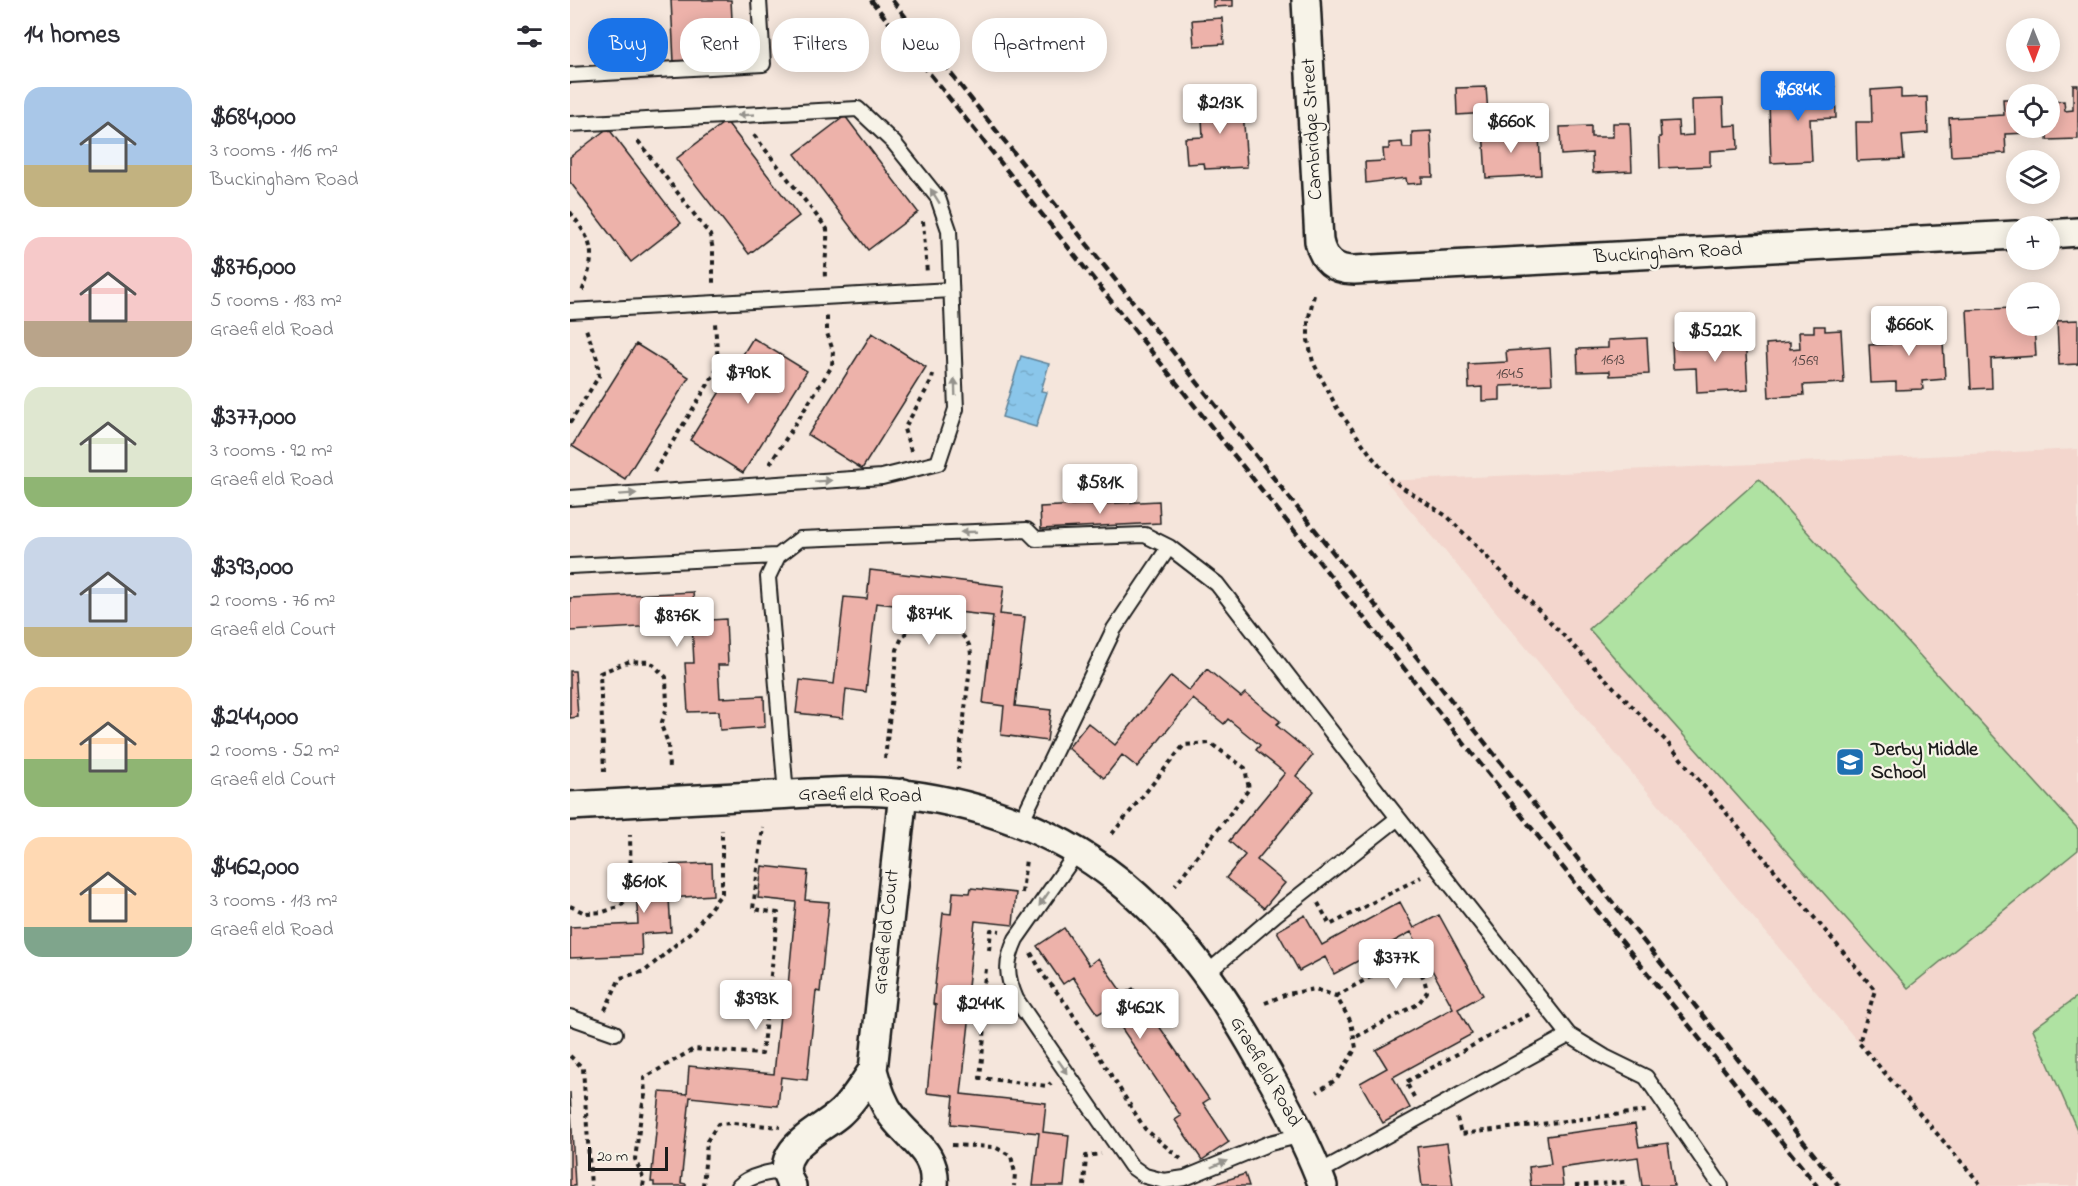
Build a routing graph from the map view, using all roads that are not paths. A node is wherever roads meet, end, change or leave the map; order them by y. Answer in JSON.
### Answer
{"nodes":[{"id":1,"x":759,"y":0,"type":"edge"},
{"id":2,"x":1306,"y":0,"type":"edge"},
{"id":3,"x":570,"y":75,"type":"edge"},
{"id":4,"x":570,"y":124,"type":"edge"},
{"id":5,"x":2078,"y":232,"type":"edge"},
{"id":6,"x":2060,"y":233,"type":"edge"},
{"id":7,"x":2006,"y":236,"type":"edge"},
{"id":8,"x":1324,"y":257,"type":"joint"},
{"id":9,"x":951,"y":290,"type":"junction"},
{"id":10,"x":570,"y":311,"type":"edge"},
{"id":11,"x":570,"y":498,"type":"edge"},
{"id":12,"x":1169,"y":547,"type":"junction"},
{"id":13,"x":778,"y":556,"type":"junction"},
{"id":14,"x":570,"y":566,"type":"edge"},
{"id":15,"x":903,"y":793,"type":"junction"},
{"id":16,"x":786,"y":795,"type":"junction"},
{"id":17,"x":570,"y":806,"type":"edge"},
{"id":18,"x":1398,"y":818,"type":"junction"},
{"id":19,"x":1021,"y":822,"type":"junction"},
{"id":20,"x":1078,"y":851,"type":"junction"},
{"id":21,"x":1206,"y":974,"type":"junction"},
{"id":22,"x":570,"y":1017,"type":"edge"},
{"id":23,"x":615,"y":1033,"type":"dead end"},
{"id":24,"x":1569,"y":1035,"type":"junction"},
{"id":25,"x":873,"y":1070,"type":"junction"},
{"id":26,"x":1302,"y":1136,"type":"junction"},
{"id":27,"x":789,"y":1178,"type":"edge"},
{"id":28,"x":1321,"y":1179,"type":"edge"},
{"id":29,"x":739,"y":1186,"type":"edge"},
{"id":30,"x":934,"y":1186,"type":"edge"},
{"id":31,"x":1721,"y":1186,"type":"edge"}],
"edges":[{"from":1,"to":3,"type":"lane"},
{"from":2,"to":8,"type":"street","name":"Cambridge Street"},
{"from":9,"to":4,"type":"lane","one_way":true},
{"from":5,"to":6,"type":"street"},
{"from":7,"to":8,"type":"street","name":"Buckingham Road"},
{"from":9,"to":10,"type":"lane"},
{"from":11,"to":9,"type":"lane","one_way":true},
{"from":12,"to":13,"type":"lane","one_way":true},
{"from":12,"to":18,"type":"lane"},
{"from":12,"to":19,"type":"lane"},
{"from":13,"to":14,"type":"lane"},
{"from":13,"to":16,"type":"lane"},
{"from":15,"to":16,"type":"street","name":"Graefield Road"},
{"from":15,"to":19,"type":"street","name":"Graefield Road"},
{"from":15,"to":25,"type":"street","name":"Graefield Court"},
{"from":16,"to":17,"type":"street","name":"Graefield Road"},
{"from":18,"to":21,"type":"lane"},
{"from":18,"to":24,"type":"lane"},
{"from":19,"to":20,"type":"street","name":"Graefield Road"},
{"from":20,"to":21,"type":"street","name":"Graefield Road"},
{"from":20,"to":26,"type":"lane","one_way":true},
{"from":21,"to":26,"type":"street","name":"Graefield Road"},
{"from":22,"to":23,"type":"lane"},
{"from":24,"to":28,"type":"lane"},
{"from":24,"to":31,"type":"lane"},
{"from":25,"to":27,"type":"street","name":"Graefield Court"},
{"from":25,"to":30,"type":"street","name":"Graefield Court"},
{"from":26,"to":28,"type":"street","name":"Graefield Road"},
{"from":27,"to":29,"type":"lane"}]}
